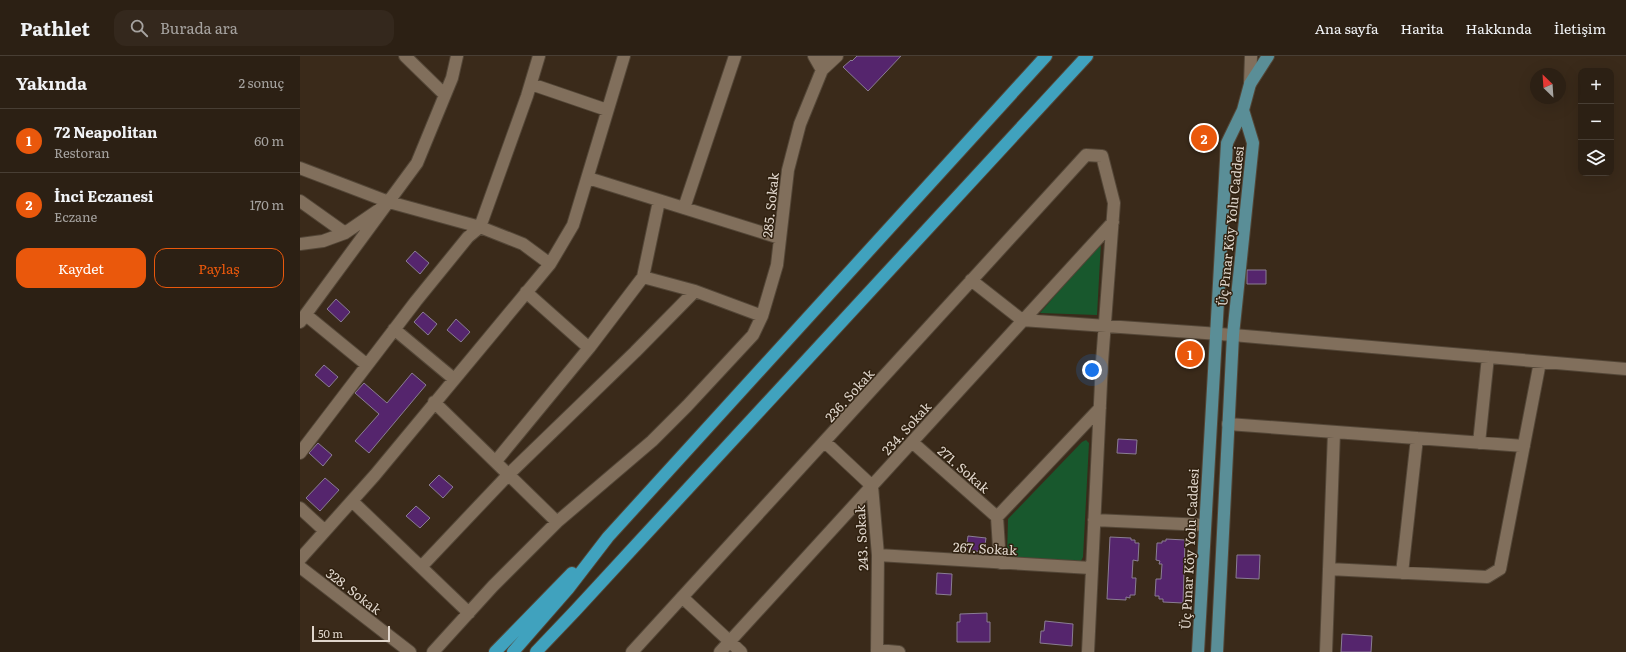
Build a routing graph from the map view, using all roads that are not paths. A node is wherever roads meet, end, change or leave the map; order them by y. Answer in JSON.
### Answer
{"nodes":[{"id":1,"x":405,"y":56,"type":"edge"},
{"id":2,"x":457,"y":56,"type":"edge"},
{"id":3,"x":539,"y":56,"type":"edge"},
{"id":4,"x":624,"y":56,"type":"edge"},
{"id":5,"x":735,"y":56,"type":"edge"},
{"id":6,"x":814,"y":56,"type":"edge"},
{"id":7,"x":825,"y":56,"type":"edge"},
{"id":8,"x":836,"y":56,"type":"edge"},
{"id":9,"x":1046,"y":56,"type":"edge"},
{"id":10,"x":1087,"y":56,"type":"edge"},
{"id":11,"x":1251,"y":56,"type":"edge"},
{"id":12,"x":1268,"y":56,"type":"edge"},
{"id":13,"x":822,"y":70,"type":"junction"},
{"id":14,"x":530,"y":84,"type":"junction"},
{"id":15,"x":1250,"y":84,"type":"junction"},
{"id":16,"x":445,"y":95,"type":"junction"},
{"id":17,"x":607,"y":110,"type":"junction"},
{"id":18,"x":1243,"y":110,"type":"junction"},
{"id":19,"x":300,"y":168,"type":"edge"},
{"id":20,"x":588,"y":178,"type":"junction"},
{"id":21,"x":300,"y":201,"type":"edge"},
{"id":22,"x":659,"y":201,"type":"junction"},
{"id":23,"x":389,"y":202,"type":"junction"},
{"id":24,"x":684,"y":208,"type":"junction"},
{"id":25,"x":1113,"y":222,"type":"junction"},
{"id":26,"x":480,"y":226,"type":"junction"},
{"id":27,"x":345,"y":233,"type":"junction"},
{"id":28,"x":780,"y":238,"type":"junction"},
{"id":29,"x":300,"y":244,"type":"edge"},
{"id":30,"x":550,"y":264,"type":"junction"},
{"id":31,"x":643,"y":277,"type":"junction"},
{"id":32,"x":971,"y":280,"type":"junction"},
{"id":33,"x":695,"y":291,"type":"junction"},
{"id":34,"x":526,"y":292,"type":"junction"},
{"id":35,"x":762,"y":316,"type":"junction"},
{"id":36,"x":303,"y":318,"type":"edge"},
{"id":37,"x":1022,"y":320,"type":"junction"},
{"id":38,"x":1105,"y":325,"type":"junction"},
{"id":39,"x":394,"y":329,"type":"junction"},
{"id":40,"x":1216,"y":334,"type":"junction"},
{"id":41,"x":1233,"y":335,"type":"junction"},
{"id":42,"x":589,"y":348,"type":"junction"},
{"id":43,"x":1488,"y":357,"type":"junction"},
{"id":44,"x":1540,"y":362,"type":"junction"},
{"id":45,"x":367,"y":365,"type":"junction"},
{"id":46,"x":1626,"y":369,"type":"edge"},
{"id":47,"x":454,"y":379,"type":"junction"},
{"id":48,"x":434,"y":402,"type":"junction"},
{"id":49,"x":1100,"y":408,"type":"junction"},
{"id":50,"x":1228,"y":424,"type":"junction"},
{"id":51,"x":1334,"y":432,"type":"junction"},
{"id":52,"x":1417,"y":438,"type":"junction"},
{"id":53,"x":825,"y":442,"type":"junction"},
{"id":54,"x":912,"y":442,"type":"junction"},
{"id":55,"x":1479,"y":443,"type":"junction"},
{"id":56,"x":1524,"y":446,"type":"junction"},
{"id":57,"x":300,"y":453,"type":"edge"},
{"id":58,"x":496,"y":461,"type":"junction"},
{"id":59,"x":509,"y":474,"type":"junction"},
{"id":60,"x":872,"y":486,"type":"junction"},
{"id":61,"x":352,"y":501,"type":"junction"},
{"id":62,"x":300,"y":508,"type":"edge"},
{"id":63,"x":997,"y":517,"type":"junction"},
{"id":64,"x":1094,"y":520,"type":"junction"},
{"id":65,"x":558,"y":522,"type":"junction"},
{"id":66,"x":1204,"y":525,"type":"junction"},
{"id":67,"x":325,"y":531,"type":"junction"},
{"id":68,"x":608,"y":537,"type":"junction"},
{"id":69,"x":878,"y":556,"type":"junction"},
{"id":70,"x":300,"y":560,"type":"edge"},
{"id":71,"x":1000,"y":563,"type":"junction"},
{"id":72,"x":300,"y":567,"type":"edge"},
{"id":73,"x":421,"y":567,"type":"junction"},
{"id":74,"x":1091,"y":568,"type":"junction"},
{"id":75,"x":1328,"y":569,"type":"junction"},
{"id":76,"x":1402,"y":573,"type":"junction"},
{"id":77,"x":682,"y":597,"type":"junction"},
{"id":78,"x":469,"y":613,"type":"junction"},
{"id":79,"x":730,"y":641,"type":"junction"},
{"id":80,"x":876,"y":651,"type":"edge"},
{"id":81,"x":410,"y":652,"type":"edge"},
{"id":82,"x":433,"y":652,"type":"edge"},
{"id":83,"x":495,"y":652,"type":"edge"},
{"id":84,"x":513,"y":652,"type":"edge"},
{"id":85,"x":536,"y":652,"type":"edge"},
{"id":86,"x":632,"y":652,"type":"edge"},
{"id":87,"x":720,"y":652,"type":"edge"},
{"id":88,"x":742,"y":652,"type":"edge"},
{"id":89,"x":899,"y":652,"type":"edge"},
{"id":90,"x":1088,"y":652,"type":"edge"},
{"id":91,"x":1198,"y":652,"type":"edge"},
{"id":92,"x":1217,"y":652,"type":"edge"},
{"id":93,"x":1326,"y":652,"type":"edge"}],
"edges":[{"from":1,"to":16,"type":"street"},
{"from":2,"to":16,"type":"street"},
{"from":3,"to":14,"type":"street"},
{"from":4,"to":17,"type":"street"},
{"from":5,"to":24,"type":"street"},
{"from":6,"to":13,"type":"street"},
{"from":7,"to":13,"type":"street","name":"285. Sokak"},
{"from":8,"to":13,"type":"street"},
{"from":9,"to":68,"type":"highway"},
{"from":10,"to":85,"type":"highway"},
{"from":11,"to":15,"type":"street"},
{"from":12,"to":15,"type":"main road"},
{"from":13,"to":28,"type":"street","name":"285. Sokak"},
{"from":14,"to":17,"type":"street"},
{"from":14,"to":26,"type":"street"},
{"from":15,"to":18,"type":"main road"},
{"from":16,"to":23,"type":"street"},
{"from":17,"to":20,"type":"street"},
{"from":18,"to":40,"type":"main road","name":"Üç Pınar Köy Yolu Caddesi"},
{"from":18,"to":41,"type":"main road","name":"Üç Pınar Köy Yolu Caddesi"},
{"from":19,"to":23,"type":"street"},
{"from":20,"to":22,"type":"street"},
{"from":20,"to":30,"type":"street"},
{"from":21,"to":27,"type":"street"},
{"from":22,"to":24,"type":"street"},
{"from":22,"to":31,"type":"street"},
{"from":23,"to":26,"type":"street"},
{"from":23,"to":27,"type":"street"},
{"from":23,"to":36,"type":"street"},
{"from":24,"to":28,"type":"street"},
{"from":25,"to":32,"type":"street","name":"236. Sokak"},
{"from":25,"to":37,"type":"street","name":"234. Sokak"},
{"from":25,"to":38,"type":"street"},
{"from":26,"to":30,"type":"street"},
{"from":26,"to":39,"type":"street"},
{"from":27,"to":29,"type":"street"},
{"from":28,"to":35,"type":"street","name":"285. Sokak"},
{"from":30,"to":34,"type":"street"},
{"from":31,"to":33,"type":"street"},
{"from":31,"to":42,"type":"street"},
{"from":32,"to":37,"type":"street"},
{"from":32,"to":53,"type":"street","name":"236. Sokak"},
{"from":33,"to":35,"type":"street"},
{"from":33,"to":59,"type":"street"},
{"from":34,"to":42,"type":"street"},
{"from":34,"to":47,"type":"street"},
{"from":35,"to":65,"type":"street","name":"285. Sokak"},
{"from":36,"to":45,"type":"street"},
{"from":37,"to":38,"type":"street"},
{"from":37,"to":54,"type":"street","name":"234. Sokak"},
{"from":38,"to":40,"type":"street"},
{"from":38,"to":49,"type":"street"},
{"from":39,"to":45,"type":"street"},
{"from":39,"to":47,"type":"street"},
{"from":40,"to":41,"type":"street"},
{"from":40,"to":66,"type":"main road","name":"Üç Pınar Köy Yolu Caddesi"},
{"from":41,"to":43,"type":"street"},
{"from":41,"to":50,"type":"main road","name":"Üç Pınar Köy Yolu Caddesi"},
{"from":42,"to":58,"type":"street"},
{"from":43,"to":44,"type":"street"},
{"from":43,"to":55,"type":"street"},
{"from":44,"to":46,"type":"street"},
{"from":44,"to":56,"type":"street"},
{"from":45,"to":57,"type":"street"},
{"from":47,"to":48,"type":"street"},
{"from":48,"to":58,"type":"street"},
{"from":48,"to":61,"type":"street"},
{"from":49,"to":63,"type":"street"},
{"from":49,"to":64,"type":"street"},
{"from":50,"to":51,"type":"street"},
{"from":50,"to":92,"type":"main road","name":"Üç Pınar Köy Yolu Caddesi"},
{"from":51,"to":52,"type":"street"},
{"from":51,"to":75,"type":"street"},
{"from":52,"to":55,"type":"street"},
{"from":52,"to":76,"type":"street"},
{"from":53,"to":60,"type":"street"},
{"from":53,"to":77,"type":"street","name":"236. Sokak"},
{"from":54,"to":60,"type":"street","name":"234. Sokak"},
{"from":54,"to":63,"type":"street","name":"271. Sokak"},
{"from":55,"to":56,"type":"street"},
{"from":56,"to":76,"type":"street"},
{"from":58,"to":59,"type":"street"},
{"from":59,"to":65,"type":"street"},
{"from":59,"to":73,"type":"street"},
{"from":60,"to":69,"type":"street","name":"243. Sokak"},
{"from":60,"to":79,"type":"street","name":"234. Sokak"},
{"from":61,"to":67,"type":"street"},
{"from":61,"to":73,"type":"street"},
{"from":62,"to":67,"type":"street"},
{"from":63,"to":71,"type":"street"},
{"from":64,"to":66,"type":"street"},
{"from":64,"to":74,"type":"street"},
{"from":65,"to":78,"type":"street","name":"285. Sokak"},
{"from":66,"to":91,"type":"main road","name":"Üç Pınar Köy Yolu Caddesi"},
{"from":67,"to":70,"type":"street"},
{"from":68,"to":83,"type":"highway"},
{"from":68,"to":84,"type":"highway"},
{"from":69,"to":71,"type":"street","name":"267. Sokak"},
{"from":69,"to":80,"type":"street","name":"243. Sokak"},
{"from":71,"to":74,"type":"street","name":"267. Sokak"},
{"from":72,"to":81,"type":"street","name":"328. Sokak"},
{"from":73,"to":78,"type":"street"},
{"from":74,"to":90,"type":"street"},
{"from":75,"to":76,"type":"street"},
{"from":75,"to":93,"type":"street"},
{"from":77,"to":79,"type":"street"},
{"from":77,"to":86,"type":"street","name":"236. Sokak"},
{"from":78,"to":82,"type":"street","name":"285. Sokak"},
{"from":79,"to":87,"type":"street","name":"234. Sokak"},
{"from":79,"to":88,"type":"street"},
{"from":80,"to":89,"type":"street"}]}
